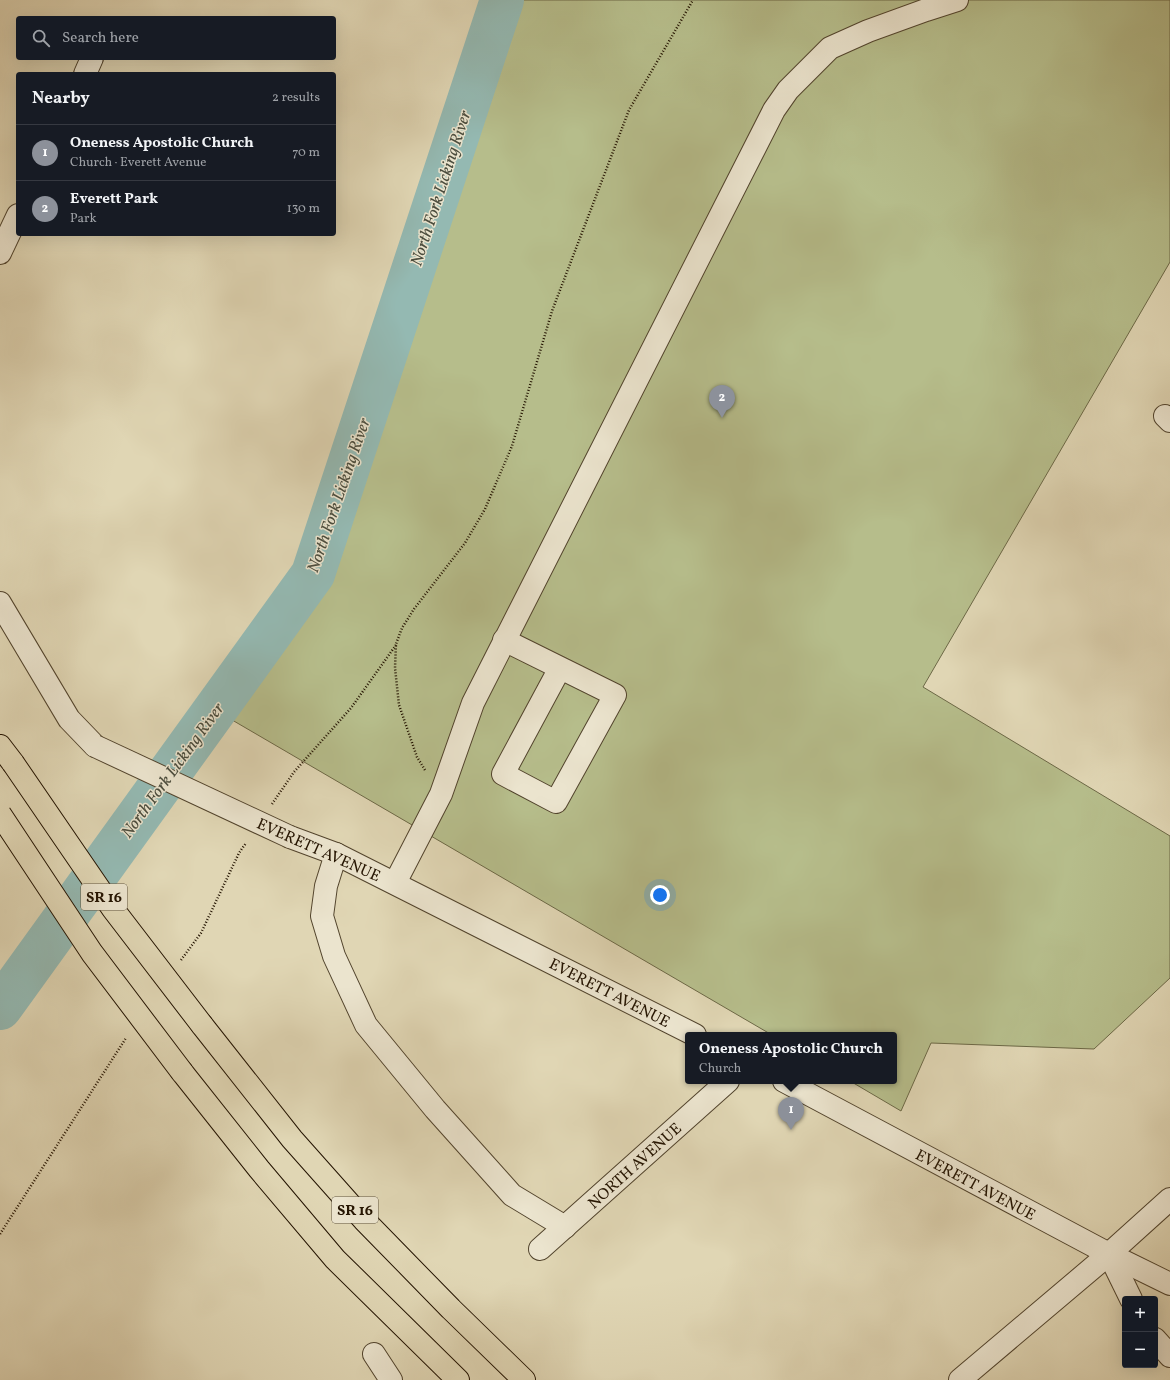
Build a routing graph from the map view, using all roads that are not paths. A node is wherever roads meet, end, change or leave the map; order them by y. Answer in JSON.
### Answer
{"nodes":[{"id":1,"x":957,"y":0,"type":"edge"},
{"id":2,"x":91,"y":60,"type":"edge"},
{"id":3,"x":86,"y":72,"type":"edge"},
{"id":4,"x":16,"y":219,"type":"edge"},
{"id":5,"x":0,"y":253,"type":"edge"},
{"id":6,"x":0,"y":603,"type":"edge"},
{"id":7,"x":504,"y":640,"type":"junction"},
{"id":8,"x":560,"y":668,"type":"junction"},
{"id":9,"x":0,"y":746,"type":"edge"},
{"id":10,"x":0,"y":814,"type":"edge"},
{"id":11,"x":336,"y":854,"type":"junction"},
{"id":12,"x":395,"y":883,"type":"junction"},
{"id":13,"x":689,"y":1032,"type":"edge"},
{"id":14,"x":725,"y":1084,"type":"edge"},
{"id":15,"x":790,"y":1084,"type":"edge"},
{"id":16,"x":1170,"y":1199,"type":"edge"},
{"id":17,"x":565,"y":1227,"type":"junction"},
{"id":18,"x":540,"y":1249,"type":"dead end"},
{"id":19,"x":1109,"y":1254,"type":"junction"},
{"id":20,"x":1170,"y":1284,"type":"edge"},
{"id":21,"x":1130,"y":1296,"type":"edge"},
{"id":22,"x":1158,"y":1342,"type":"edge"},
{"id":23,"x":374,"y":1354,"type":"dead end"},
{"id":24,"x":1170,"y":1356,"type":"edge"},
{"id":25,"x":391,"y":1380,"type":"edge"},
{"id":26,"x":458,"y":1380,"type":"edge"},
{"id":27,"x":524,"y":1380,"type":"edge"},
{"id":28,"x":960,"y":1380,"type":"edge"}],
"edges":[{"from":1,"to":7,"type":"street"},
{"from":2,"to":3,"type":"street"},
{"from":4,"to":5,"type":"street"},
{"from":6,"to":11,"type":"street","name":"EVERETT AVENUE","bridge":true},
{"from":7,"to":8,"type":"street"},
{"from":7,"to":12,"type":"street"},
{"from":8,"to":8,"type":"street"},
{"from":9,"to":27,"type":"highway","number":"SR 16","bridge":true},
{"from":10,"to":26,"type":"highway","number":"SR 16","bridge":true},
{"from":11,"to":12,"type":"street","name":"EVERETT AVENUE"},
{"from":11,"to":17,"type":"street"},
{"from":12,"to":13,"type":"street","name":"EVERETT AVENUE"},
{"from":14,"to":17,"type":"street","name":"NORTH AVENUE"},
{"from":15,"to":19,"type":"street","name":"EVERETT AVENUE"},
{"from":16,"to":19,"type":"street"},
{"from":17,"to":18,"type":"street","name":"NORTH AVENUE"},
{"from":19,"to":20,"type":"street","name":"EVERETT AVENUE"},
{"from":19,"to":21,"type":"street"},
{"from":19,"to":28,"type":"street"},
{"from":22,"to":24,"type":"street"},
{"from":23,"to":25,"type":"street"}]}
